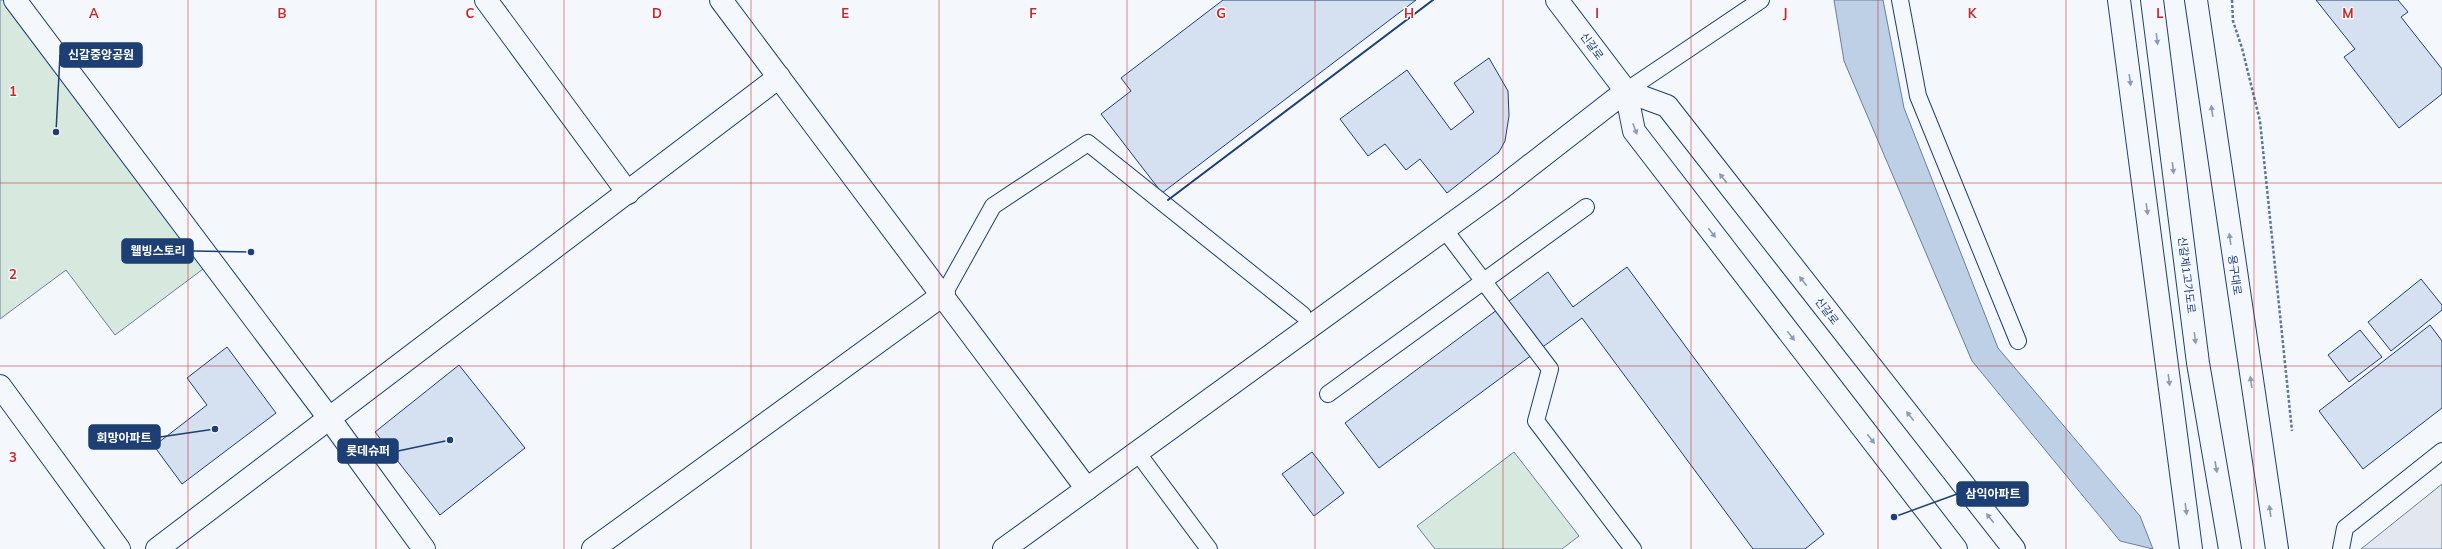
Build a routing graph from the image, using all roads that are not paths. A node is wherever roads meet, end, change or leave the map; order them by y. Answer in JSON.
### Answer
{"nodes":[{"id":1,"x":15,"y":0,"type":"edge"},
{"id":2,"x":486,"y":0,"type":"edge"},
{"id":3,"x":721,"y":0,"type":"edge"},
{"id":4,"x":1557,"y":0,"type":"edge"},
{"id":5,"x":1761,"y":0,"type":"edge"},
{"id":6,"x":1900,"y":0,"type":"edge"},
{"id":7,"x":2119,"y":0,"type":"edge"},
{"id":8,"x":2152,"y":0,"type":"edge"},
{"id":9,"x":2196,"y":0,"type":"edge"},
{"id":10,"x":779,"y":77,"type":"junction"},
{"id":11,"x":1626,"y":91,"type":"junction"},
{"id":12,"x":628,"y":193,"type":"junction"},
{"id":13,"x":1586,"y":207,"type":"dead end"},
{"id":14,"x":1444,"y":229,"type":"junction"},
{"id":15,"x":1483,"y":281,"type":"junction"},
{"id":16,"x":944,"y":294,"type":"junction"},
{"id":17,"x":1303,"y":315,"type":"dead end"},
{"id":18,"x":2018,"y":341,"type":"dead end"},
{"id":19,"x":0,"y":386,"type":"edge"},
{"id":20,"x":1328,"y":394,"type":"dead end"},
{"id":21,"x":330,"y":418,"type":"junction"},
{"id":22,"x":2442,"y":451,"type":"edge"},
{"id":23,"x":1137,"y":452,"type":"junction"},
{"id":24,"x":1087,"y":489,"type":"junction"},
{"id":25,"x":119,"y":549,"type":"edge"},
{"id":26,"x":157,"y":549,"type":"edge"},
{"id":27,"x":424,"y":549,"type":"edge"},
{"id":28,"x":593,"y":549,"type":"edge"},
{"id":29,"x":1004,"y":549,"type":"edge"},
{"id":30,"x":1209,"y":549,"type":"edge"},
{"id":31,"x":1633,"y":549,"type":"edge"},
{"id":32,"x":1956,"y":549,"type":"edge"},
{"id":33,"x":2014,"y":549,"type":"edge"},
{"id":34,"x":2192,"y":549,"type":"edge"},
{"id":35,"x":2230,"y":549,"type":"edge"},
{"id":36,"x":2277,"y":549,"type":"edge"},
{"id":37,"x":2341,"y":549,"type":"edge"}],
"edges":[{"from":1,"to":21,"type":"street"},
{"from":2,"to":12,"type":"street"},
{"from":3,"to":10,"type":"street"},
{"from":4,"to":11,"type":"street","name":"신갈로"},
{"from":5,"to":11,"type":"lane"},
{"from":6,"to":18,"type":"lane"},
{"from":7,"to":34,"type":"street","one_way":true},
{"from":8,"to":35,"type":"street","name":"신갈제1고가도로","one_way":true},
{"from":36,"to":9,"type":"street","name":"용구대로","one_way":true},
{"from":10,"to":12,"type":"street"},
{"from":10,"to":16,"type":"street"},
{"from":11,"to":14,"type":"street"},
{"from":11,"to":32,"type":"street","name":"신갈로","one_way":true},
{"from":33,"to":11,"type":"street","name":"신갈로","one_way":true},
{"from":12,"to":21,"type":"street"},
{"from":13,"to":15,"type":"lane"},
{"from":14,"to":15,"type":"lane"},
{"from":14,"to":23,"type":"street"},
{"from":15,"to":20,"type":"lane"},
{"from":15,"to":31,"type":"lane"},
{"from":16,"to":17,"type":"lane"},
{"from":16,"to":24,"type":"street"},
{"from":16,"to":28,"type":"street"},
{"from":19,"to":25,"type":"street"},
{"from":21,"to":26,"type":"street"},
{"from":21,"to":27,"type":"street"},
{"from":22,"to":37,"type":"lane"},
{"from":23,"to":24,"type":"street"},
{"from":23,"to":30,"type":"lane"},
{"from":24,"to":29,"type":"street"}]}
